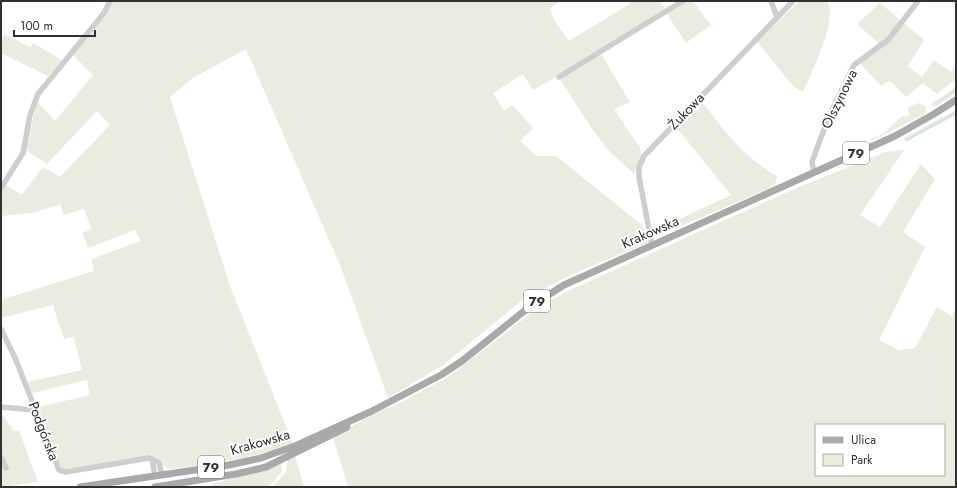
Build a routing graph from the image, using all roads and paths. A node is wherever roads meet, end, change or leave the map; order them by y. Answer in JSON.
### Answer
{"nodes":[{"id":1,"x":110,"y":1,"type":"edge"},
{"id":2,"x":683,"y":1,"type":"edge"},
{"id":3,"x":771,"y":1,"type":"edge"},
{"id":4,"x":793,"y":1,"type":"edge"},
{"id":5,"x":918,"y":1,"type":"edge"},
{"id":6,"x":777,"y":18,"type":"junction"},
{"id":7,"x":559,"y":77,"type":"dead end"},
{"id":8,"x":956,"y":100,"type":"edge"},
{"id":9,"x":814,"y":172,"type":"junction"},
{"id":10,"x":1,"y":188,"type":"edge"},
{"id":11,"x":652,"y":245,"type":"junction"},
{"id":12,"x":1,"y":329,"type":"edge"},
{"id":13,"x":1,"y":407,"type":"edge"},
{"id":14,"x":35,"y":410,"type":"junction"},
{"id":15,"x":370,"y":412,"type":"junction"},
{"id":16,"x":1,"y":457,"type":"edge"},
{"id":17,"x":6,"y":468,"type":"dead end"},
{"id":18,"x":159,"y":475,"type":"junction"},
{"id":19,"x":80,"y":487,"type":"edge"},
{"id":20,"x":159,"y":487,"type":"edge"}],
"edges":[{"from":1,"to":10,"type":"street"},
{"from":2,"to":7,"type":"street"},
{"from":3,"to":6,"type":"street"},
{"from":4,"to":6,"type":"street","name":"Żukowa"},
{"from":5,"to":9,"type":"street","name":"Olszynowa"},
{"from":6,"to":11,"type":"street","name":"Żukowa"},
{"from":8,"to":9,"type":"main road","name":"Krakowska","number":"79"},
{"from":9,"to":11,"type":"main road","name":"Krakowska","number":"79"},
{"from":11,"to":15,"type":"main road","name":"Krakowska","number":"79"},
{"from":12,"to":14,"type":"street","name":"Podgórska"},
{"from":13,"to":14,"type":"street"},
{"from":14,"to":18,"type":"street","name":"Podgórska"},
{"from":15,"to":18,"type":"main road","name":"Krakowska","number":"79"},
{"from":15,"to":20,"type":"main road","name":"Krakowska","number":"79"},
{"from":16,"to":17,"type":"street"},
{"from":18,"to":19,"type":"main road","name":"Krakowska","number":"79"},
{"from":18,"to":20,"type":"main road"}]}
